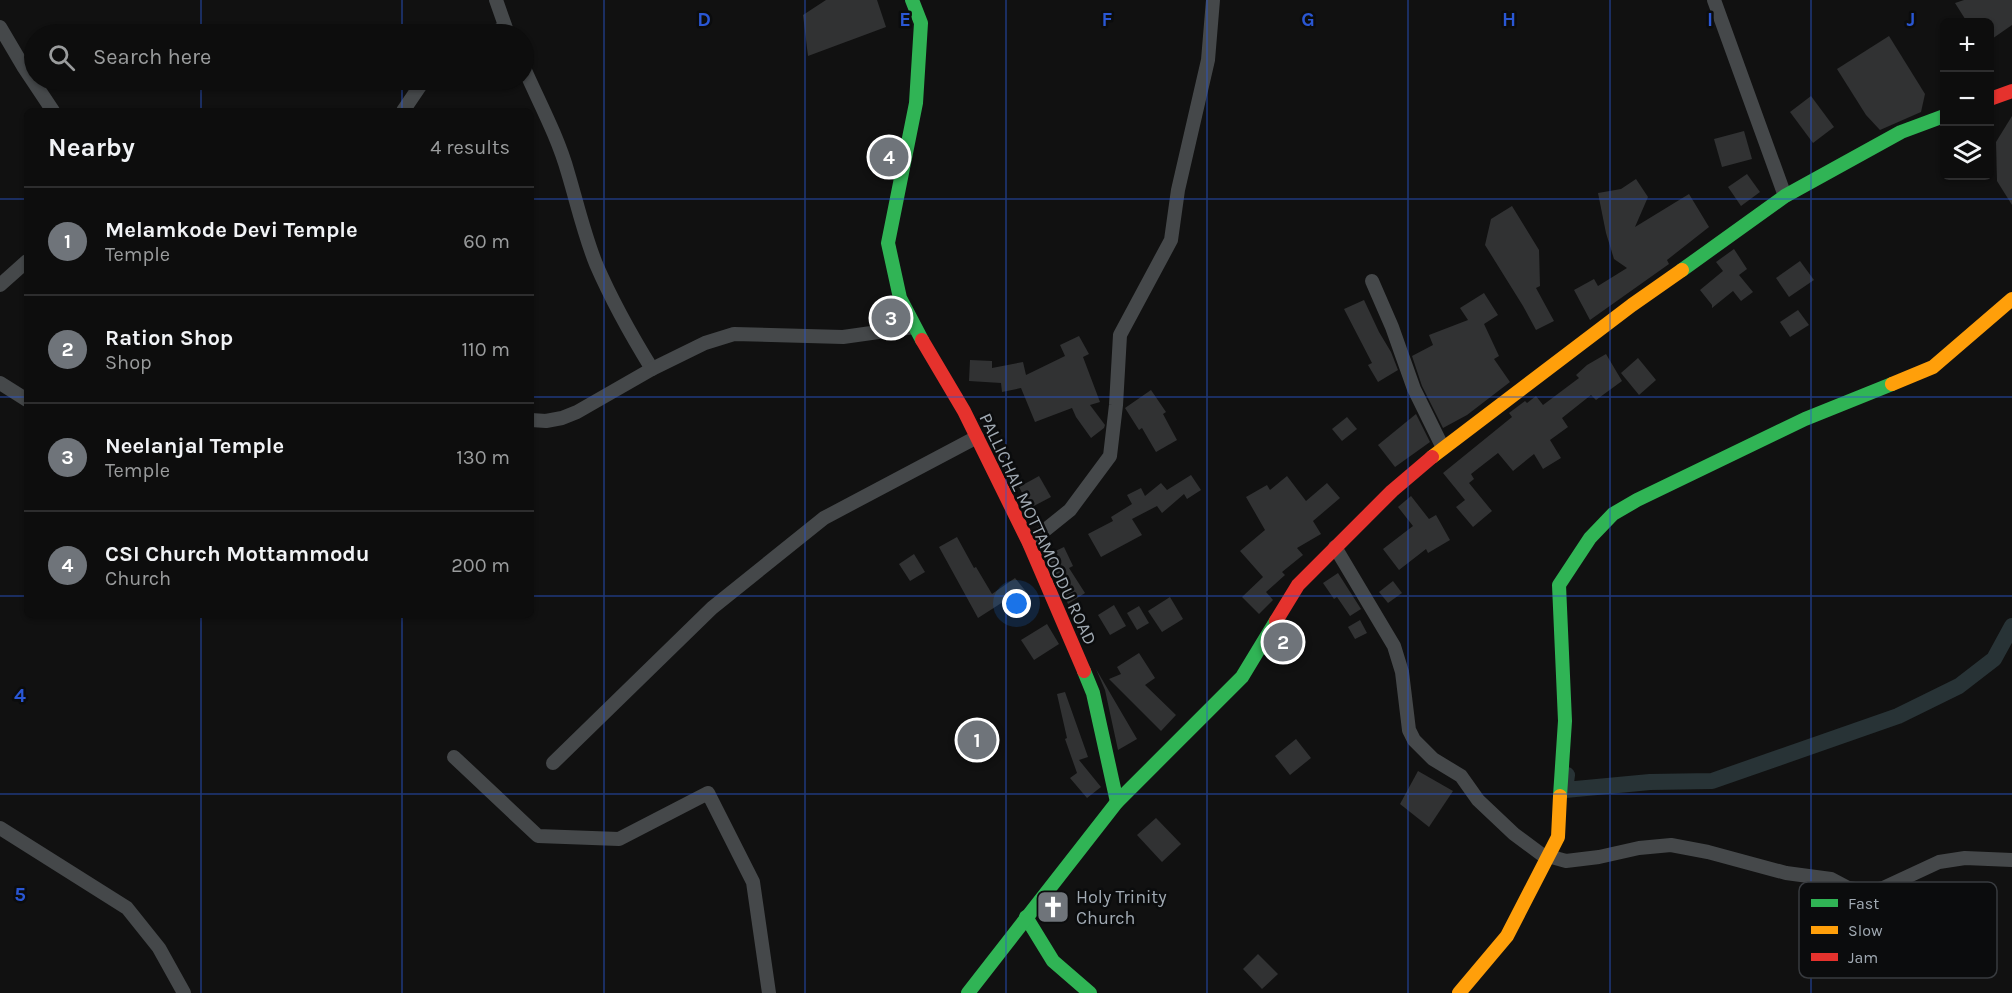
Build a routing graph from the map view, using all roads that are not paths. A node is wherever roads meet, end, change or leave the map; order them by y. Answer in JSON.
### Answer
{"nodes":[{"id":1,"x":495,"y":0,"type":"edge"},
{"id":2,"x":912,"y":0,"type":"edge"},
{"id":3,"x":1213,"y":0,"type":"edge"},
{"id":4,"x":1714,"y":0,"type":"edge"},
{"id":5,"x":504,"y":24,"type":"edge"},
{"id":6,"x":0,"y":27,"type":"edge"},
{"id":7,"x":24,"y":68,"type":"edge"},
{"id":8,"x":39,"y":90,"type":"edge"},
{"id":9,"x":417,"y":90,"type":"edge"},
{"id":10,"x":534,"y":90,"type":"edge"},
{"id":11,"x":2012,"y":91,"type":"edge"},
{"id":12,"x":1994,"y":97,"type":"edge"},
{"id":13,"x":51,"y":108,"type":"edge"},
{"id":14,"x":405,"y":108,"type":"edge"},
{"id":15,"x":1940,"y":117,"type":"edge"},
{"id":16,"x":1785,"y":196,"type":"junction"},
{"id":17,"x":24,"y":264,"type":"edge"},
{"id":18,"x":1372,"y":281,"type":"dead end"},
{"id":19,"x":0,"y":285,"type":"edge"},
{"id":20,"x":2012,"y":299,"type":"edge"},
{"id":21,"x":914,"y":327,"type":"junction"},
{"id":22,"x":652,"y":369,"type":"junction"},
{"id":23,"x":0,"y":383,"type":"edge"},
{"id":24,"x":24,"y":398,"type":"edge"},
{"id":25,"x":534,"y":420,"type":"edge"},
{"id":26,"x":977,"y":437,"type":"junction"},
{"id":27,"x":1443,"y":448,"type":"junction"},
{"id":28,"x":1029,"y":543,"type":"junction"},
{"id":29,"x":1335,"y":547,"type":"junction"},
{"id":30,"x":454,"y":757,"type":"dead end"},
{"id":31,"x":553,"y":764,"type":"dead end"},
{"id":32,"x":1117,"y":802,"type":"junction"},
{"id":33,"x":0,"y":828,"type":"edge"},
{"id":34,"x":1549,"y":856,"type":"junction"},
{"id":35,"x":2012,"y":860,"type":"edge"},
{"id":36,"x":1837,"y":882,"type":"edge"},
{"id":37,"x":1896,"y":882,"type":"edge"},
{"id":38,"x":1026,"y":917,"type":"junction"},
{"id":39,"x":184,"y":993,"type":"edge"},
{"id":40,"x":769,"y":993,"type":"edge"},
{"id":41,"x":968,"y":993,"type":"edge"},
{"id":42,"x":1090,"y":993,"type":"edge"},
{"id":43,"x":1459,"y":993,"type":"edge"}],
"edges":[{"from":1,"to":5,"type":"street"},
{"from":2,"to":21,"type":"street","name":"PALLICHAL MOTTAMOODU ROAD"},
{"from":3,"to":28,"type":"street"},
{"from":4,"to":16,"type":"street"},
{"from":6,"to":7,"type":"street"},
{"from":8,"to":13,"type":"street"},
{"from":9,"to":14,"type":"street"},
{"from":10,"to":22,"type":"street"},
{"from":11,"to":12,"type":"street"},
{"from":15,"to":16,"type":"street"},
{"from":16,"to":27,"type":"street"},
{"from":17,"to":19,"type":"street"},
{"from":18,"to":27,"type":"street"},
{"from":20,"to":34,"type":"street"},
{"from":21,"to":22,"type":"street"},
{"from":21,"to":26,"type":"street","name":"PALLICHAL MOTTAMOODU ROAD"},
{"from":22,"to":25,"type":"street"},
{"from":23,"to":24,"type":"street"},
{"from":26,"to":28,"type":"street","name":"PALLICHAL MOTTAMOODU ROAD"},
{"from":26,"to":31,"type":"street"},
{"from":27,"to":29,"type":"street"},
{"from":28,"to":32,"type":"street","name":"PALLICHAL MOTTAMOODU ROAD"},
{"from":29,"to":32,"type":"street"},
{"from":29,"to":34,"type":"street"},
{"from":30,"to":40,"type":"street"},
{"from":32,"to":38,"type":"street"},
{"from":33,"to":39,"type":"street"},
{"from":34,"to":36,"type":"street"},
{"from":34,"to":43,"type":"street"},
{"from":35,"to":37,"type":"street"},
{"from":38,"to":41,"type":"street"},
{"from":38,"to":42,"type":"street"}]}
